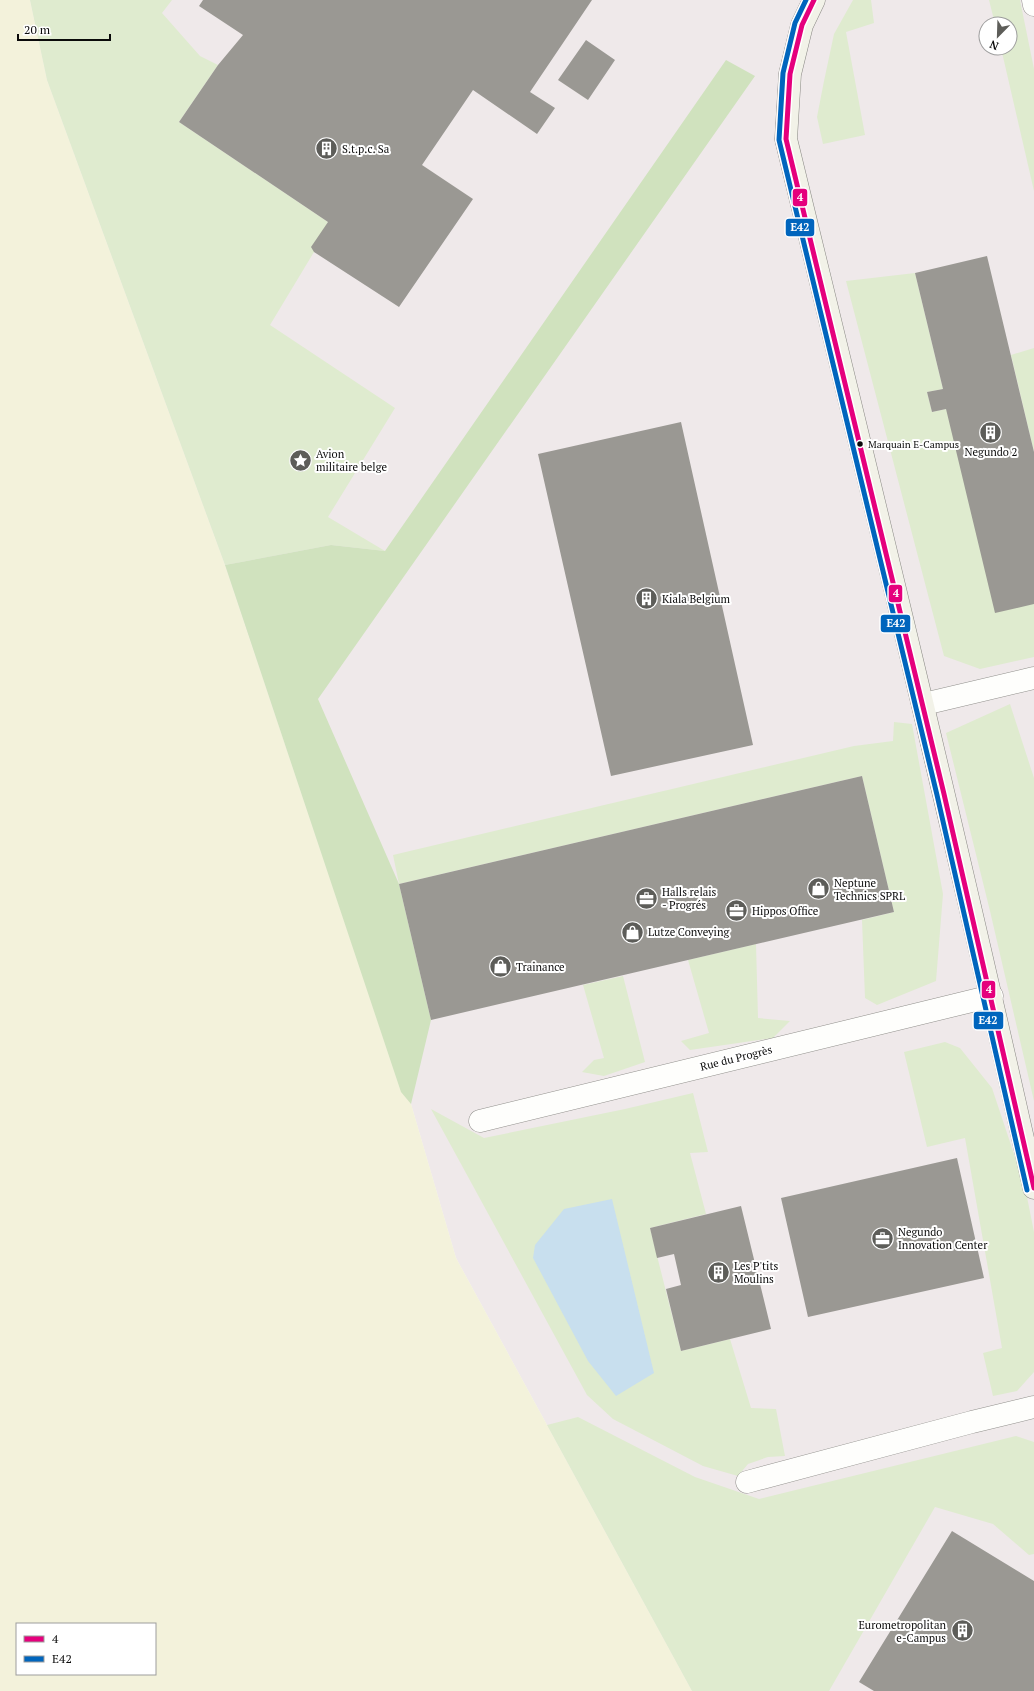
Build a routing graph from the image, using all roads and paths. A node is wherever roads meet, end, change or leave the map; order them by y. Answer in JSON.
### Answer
{"nodes":[{"id":1,"x":814,"y":0,"type":"edge"},
{"id":2,"x":1033,"y":0,"type":"edge"},
{"id":3,"x":1034,"y":5,"type":"edge"},
{"id":4,"x":1034,"y":678,"type":"edge"},
{"id":5,"x":924,"y":704,"type":"junction"},
{"id":6,"x":992,"y":996,"type":"junction"},
{"id":7,"x":480,"y":1121,"type":"dead end"},
{"id":8,"x":1034,"y":1188,"type":"edge"},
{"id":9,"x":1034,"y":1408,"type":"edge"},
{"id":10,"x":747,"y":1482,"type":"dead end"}],
"edges":[{"from":1,"to":5,"type":"street"},
{"from":2,"to":3,"type":"street"},
{"from":4,"to":5,"type":"street"},
{"from":5,"to":6,"type":"street"},
{"from":6,"to":7,"type":"street","name":"Rue du Progrès"},
{"from":6,"to":8,"type":"street"},
{"from":9,"to":10,"type":"street"}]}
